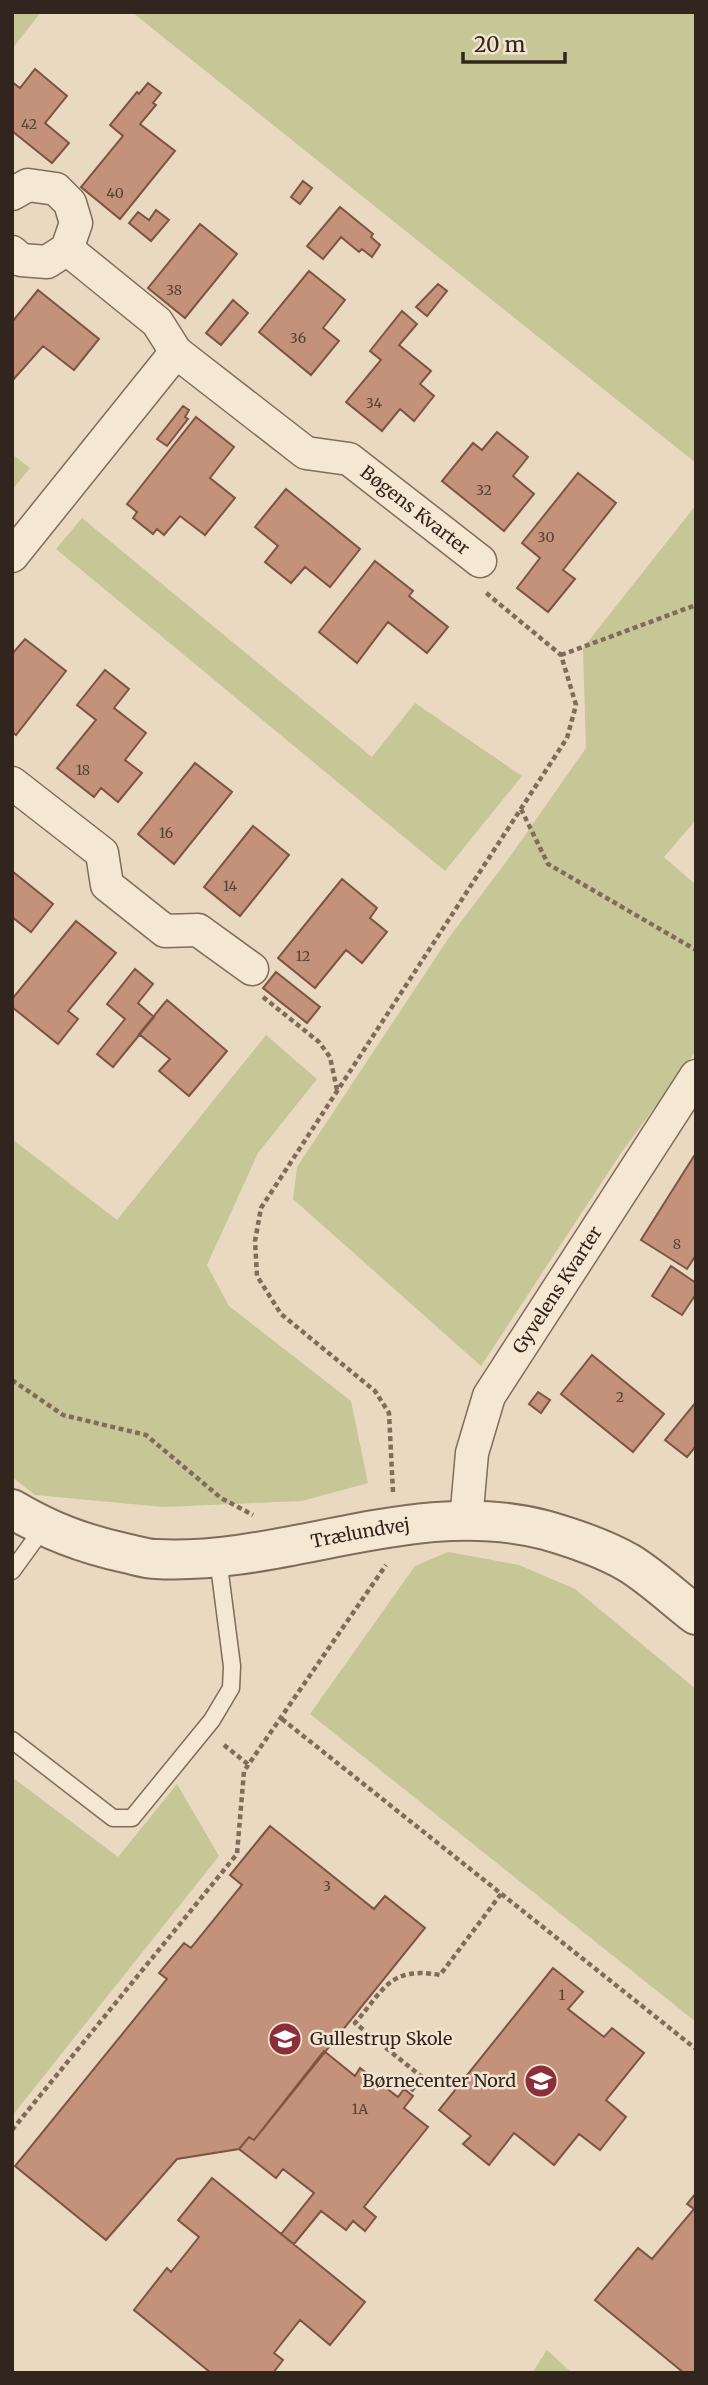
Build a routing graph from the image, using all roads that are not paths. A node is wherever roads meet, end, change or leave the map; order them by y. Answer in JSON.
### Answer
{"nodes":[{"id":1,"x":12,"y":194,"type":"edge"},
{"id":2,"x":67,"y":249,"type":"junction"},
{"id":3,"x":12,"y":252,"type":"edge"},
{"id":4,"x":176,"y":352,"type":"junction"},
{"id":5,"x":12,"y":556,"type":"edge"},
{"id":6,"x":480,"y":561,"type":"road end"},
{"id":7,"x":12,"y":783,"type":"edge"},
{"id":8,"x":252,"y":969,"type":"road end"},
{"id":9,"x":696,"y":1076,"type":"edge"},
{"id":10,"x":28,"y":1518,"type":"edge"},
{"id":11,"x":466,"y":1521,"type":"junction"},
{"id":12,"x":218,"y":1558,"type":"junction"},
{"id":13,"x":12,"y":1571,"type":"edge"},
{"id":14,"x":696,"y":1615,"type":"edge"},
{"id":15,"x":12,"y":1740,"type":"edge"}],
"edges":[{"from":1,"to":2,"type":"street"},
{"from":2,"to":3,"type":"street"},
{"from":2,"to":4,"type":"street","name":"Bøgens Kvarter"},
{"from":4,"to":5,"type":"street"},
{"from":4,"to":6,"type":"street","name":"Bøgens Kvarter"},
{"from":7,"to":8,"type":"street"},
{"from":9,"to":11,"type":"street","name":"Gyvelens Kvarter"},
{"from":10,"to":12,"type":"street","name":"Trælundvej"},
{"from":10,"to":13,"type":"lane"},
{"from":11,"to":12,"type":"street","name":"Trælundvej"},
{"from":11,"to":14,"type":"street","name":"Trælundvej"},
{"from":12,"to":15,"type":"lane"}]}
